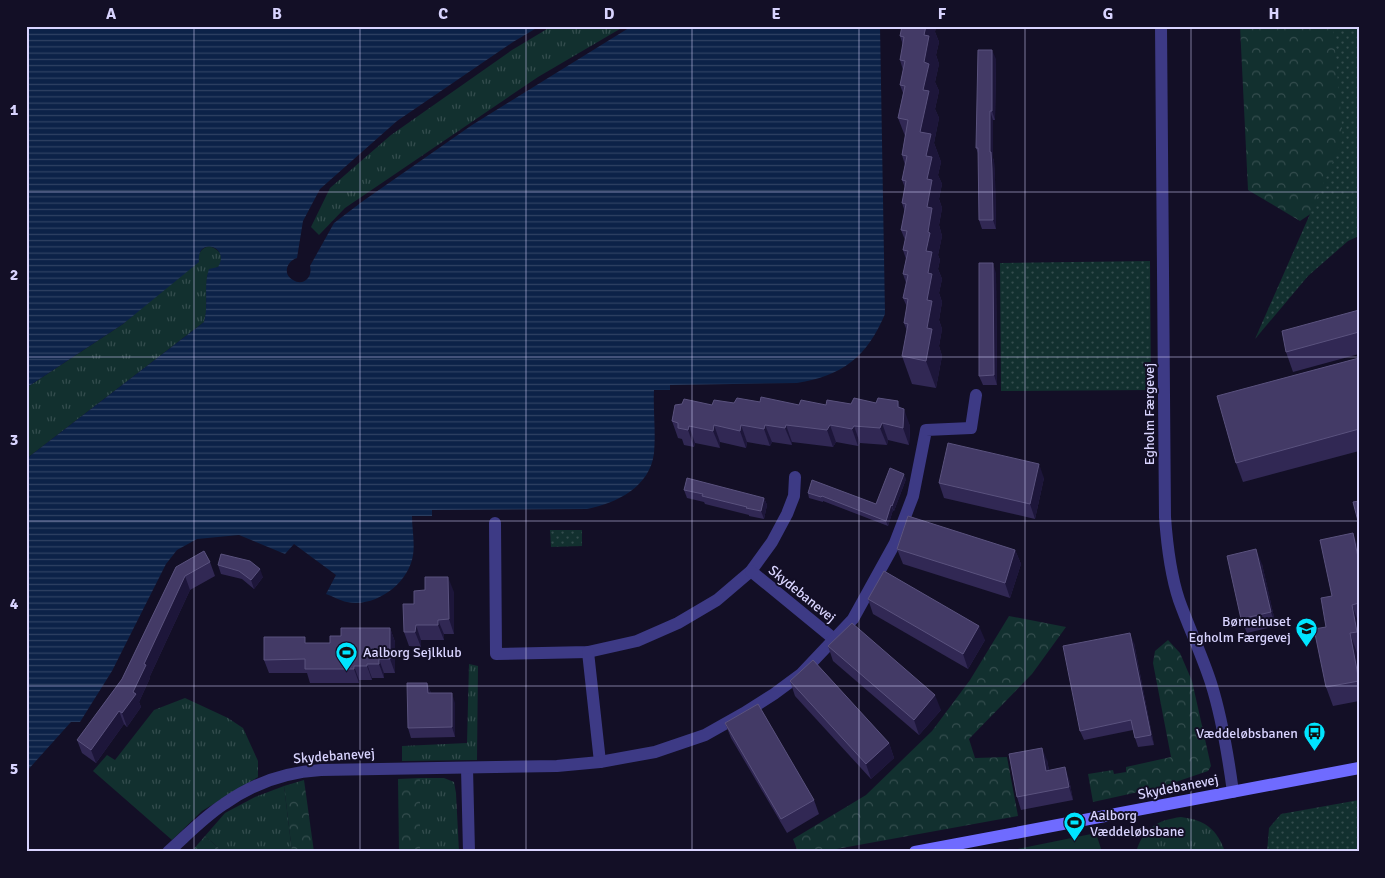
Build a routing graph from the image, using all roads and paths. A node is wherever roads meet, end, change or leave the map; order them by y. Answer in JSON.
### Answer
{"nodes":[{"id":1,"x":1160,"y":26,"type":"edge"},
{"id":2,"x":976,"y":395,"type":"dead end"},
{"id":3,"x":795,"y":477,"type":"dead end"},
{"id":4,"x":496,"y":522,"type":"dead end"},
{"id":5,"x":751,"y":572,"type":"junction"},
{"id":6,"x":834,"y":640,"type":"junction"},
{"id":7,"x":588,"y":652,"type":"junction"},
{"id":8,"x":600,"y":762,"type":"junction"},
{"id":9,"x":466,"y":768,"type":"junction"},
{"id":10,"x":1359,"y":768,"type":"edge"},
{"id":11,"x":1233,"y":792,"type":"junction"},
{"id":12,"x":168,"y":852,"type":"edge"},
{"id":13,"x":469,"y":852,"type":"edge"},
{"id":14,"x":915,"y":852,"type":"edge"}],
"edges":[{"from":1,"to":11,"type":"street","name":"Egholm Færgevej"},
{"from":2,"to":6,"type":"street","name":"Skydebanevej"},
{"from":3,"to":5,"type":"street","name":"Skydebanevej"},
{"from":4,"to":7,"type":"street","name":"Skydebanevej"},
{"from":5,"to":6,"type":"street","name":"Skydebanevej"},
{"from":5,"to":7,"type":"street","name":"Skydebanevej"},
{"from":6,"to":8,"type":"street","name":"Skydebanevej"},
{"from":7,"to":8,"type":"street"},
{"from":8,"to":9,"type":"street","name":"Skydebanevej"},
{"from":9,"to":12,"type":"street","name":"Skydebanevej"},
{"from":9,"to":13,"type":"street"},
{"from":10,"to":11,"type":"street","name":"Skydebanevej"},
{"from":11,"to":14,"type":"street","name":"Skydebanevej"}]}
